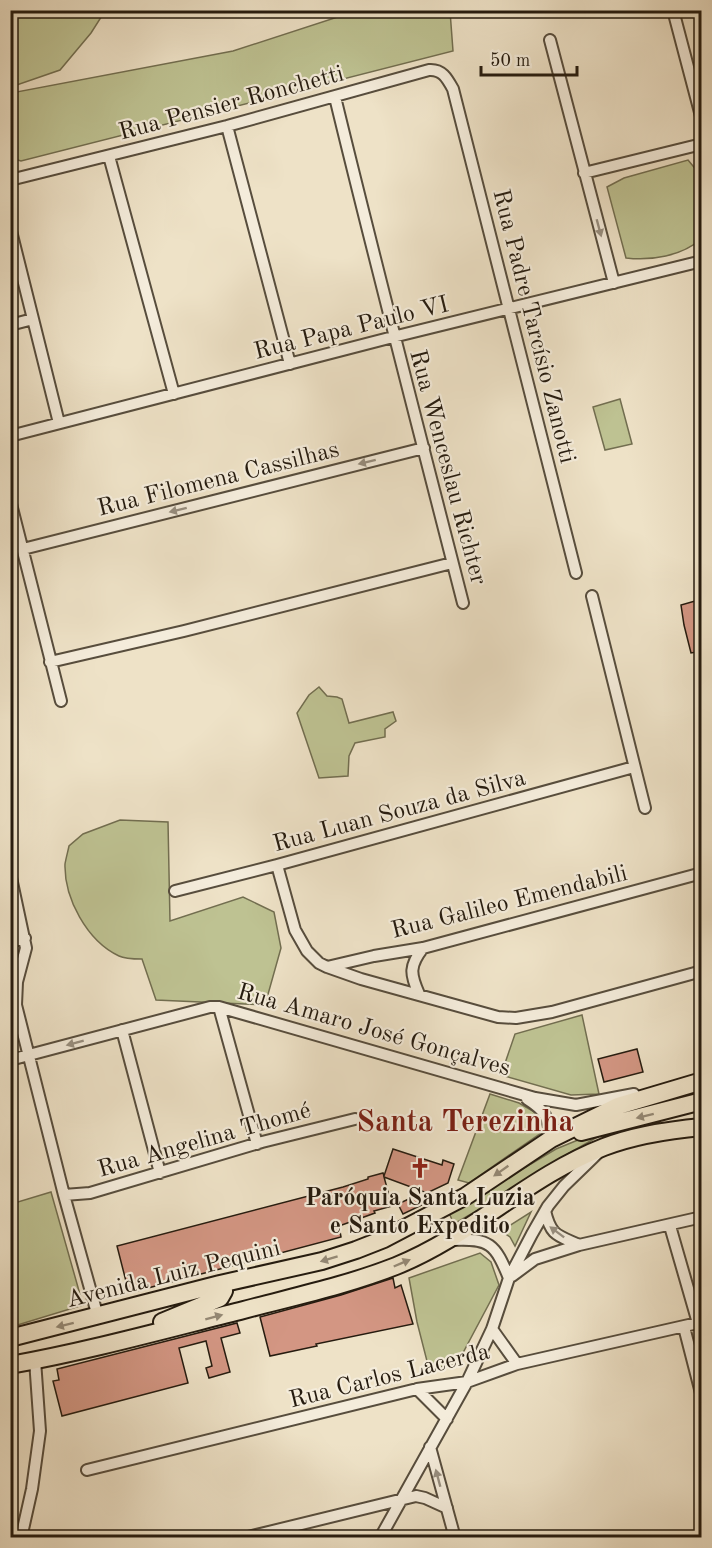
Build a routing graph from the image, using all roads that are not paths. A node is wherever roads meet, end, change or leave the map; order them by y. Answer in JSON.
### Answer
{"nodes":[{"id":1,"x":673,"y":10,"type":"edge"},
{"id":2,"x":550,"y":40,"type":"dead end"},
{"id":3,"x":453,"y":88,"type":"joint"},
{"id":4,"x":335,"y":97,"type":"junction"},
{"id":5,"x":702,"y":120,"type":"edge"},
{"id":6,"x":227,"y":126,"type":"junction"},
{"id":7,"x":702,"y":144,"type":"edge"},
{"id":8,"x":109,"y":156,"type":"junction"},
{"id":9,"x":584,"y":173,"type":"junction"},
{"id":10,"x":10,"y":180,"type":"edge"},
{"id":11,"x":10,"y":227,"type":"edge"},
{"id":12,"x":702,"y":261,"type":"edge"},
{"id":13,"x":614,"y":283,"type":"junction"},
{"id":14,"x":510,"y":310,"type":"junction"},
{"id":15,"x":33,"y":319,"type":"junction"},
{"id":16,"x":10,"y":325,"type":"edge"},
{"id":17,"x":393,"y":337,"type":"junction"},
{"id":18,"x":290,"y":364,"type":"junction"},
{"id":19,"x":174,"y":394,"type":"junction"},
{"id":20,"x":59,"y":423,"type":"junction"},
{"id":21,"x":10,"y":436,"type":"edge"},
{"id":22,"x":424,"y":448,"type":"junction"},
{"id":23,"x":10,"y":500,"type":"edge"},
{"id":24,"x":23,"y":549,"type":"junction"},
{"id":25,"x":452,"y":563,"type":"junction"},
{"id":26,"x":576,"y":573,"type":"dead end"},
{"id":27,"x":592,"y":596,"type":"dead end"},
{"id":28,"x":463,"y":603,"type":"dead end"},
{"id":29,"x":50,"y":662,"type":"junction"},
{"id":30,"x":61,"y":701,"type":"dead end"},
{"id":31,"x":634,"y":767,"type":"junction"},
{"id":32,"x":645,"y":808,"type":"dead end"},
{"id":33,"x":277,"y":865,"type":"junction"},
{"id":34,"x":10,"y":873,"type":"edge"},
{"id":35,"x":702,"y":873,"type":"edge"},
{"id":36,"x":175,"y":891,"type":"dead end"},
{"id":37,"x":25,"y":938,"type":"junction"},
{"id":38,"x":10,"y":942,"type":"edge"},
{"id":39,"x":423,"y":948,"type":"junction"},
{"id":40,"x":327,"y":967,"type":"junction"},
{"id":41,"x":702,"y":971,"type":"edge"},
{"id":42,"x":419,"y":994,"type":"junction"},
{"id":43,"x":219,"y":1007,"type":"junction"},
{"id":44,"x":122,"y":1030,"type":"junction"},
{"id":45,"x":28,"y":1055,"type":"junction"},
{"id":46,"x":10,"y":1060,"type":"edge"},
{"id":47,"x":700,"y":1081,"type":"edge"},
{"id":48,"x":517,"y":1092,"type":"junction"},
{"id":49,"x":702,"y":1101,"type":"edge"},
{"id":50,"x":356,"y":1119,"type":"dead end"},
{"id":51,"x":702,"y":1119,"type":"edge"},
{"id":52,"x":702,"y":1127,"type":"edge"},
{"id":53,"x":665,"y":1130,"type":"junction"},
{"id":54,"x":551,"y":1139,"type":"junction"},
{"id":55,"x":257,"y":1144,"type":"junction"},
{"id":56,"x":604,"y":1147,"type":"junction"},
{"id":57,"x":160,"y":1173,"type":"junction"},
{"id":58,"x":64,"y":1195,"type":"junction"},
{"id":59,"x":546,"y":1211,"type":"junction"},
{"id":60,"x":702,"y":1217,"type":"edge"},
{"id":61,"x":670,"y":1226,"type":"junction"},
{"id":62,"x":451,"y":1240,"type":"junction"},
{"id":63,"x":579,"y":1245,"type":"junction"},
{"id":64,"x":509,"y":1278,"type":"junction"},
{"id":65,"x":220,"y":1284,"type":"junction"},
{"id":66,"x":98,"y":1317,"type":"junction"},
{"id":67,"x":700,"y":1323,"type":"edge"},
{"id":68,"x":684,"y":1327,"type":"junction"},
{"id":69,"x":492,"y":1329,"type":"junction"},
{"id":70,"x":10,"y":1338,"type":"edge"},
{"id":71,"x":114,"y":1343,"type":"junction"},
{"id":72,"x":35,"y":1360,"type":"junction"},
{"id":73,"x":517,"y":1364,"type":"junction"},
{"id":74,"x":10,"y":1365,"type":"edge"},
{"id":75,"x":467,"y":1382,"type":"junction"},
{"id":76,"x":417,"y":1389,"type":"junction"},
{"id":77,"x":702,"y":1397,"type":"edge"},
{"id":78,"x":447,"y":1419,"type":"junction"},
{"id":79,"x":430,"y":1447,"type":"junction"},
{"id":80,"x":87,"y":1470,"type":"dead end"},
{"id":81,"x":402,"y":1501,"type":"junction"},
{"id":82,"x":447,"y":1508,"type":"junction"},
{"id":83,"x":21,"y":1538,"type":"edge"},
{"id":84,"x":244,"y":1538,"type":"edge"},
{"id":85,"x":380,"y":1538,"type":"edge"},
{"id":86,"x":455,"y":1538,"type":"edge"}],
"edges":[{"from":1,"to":5,"type":"street"},
{"from":2,"to":9,"type":"street"},
{"from":3,"to":4,"type":"street","name":"Rua Pensier Ronchetti"},
{"from":3,"to":14,"type":"street","name":"Rua Padre Tarcísio Zanotti"},
{"from":4,"to":6,"type":"street","name":"Rua Pensier Ronchetti"},
{"from":4,"to":17,"type":"street","name":"Rua Wenceslau Richter"},
{"from":6,"to":8,"type":"street","name":"Rua Pensier Ronchetti"},
{"from":6,"to":18,"type":"street"},
{"from":7,"to":9,"type":"street"},
{"from":8,"to":10,"type":"street","name":"Rua Pensier Ronchetti"},
{"from":8,"to":19,"type":"street"},
{"from":9,"to":13,"type":"street","one_way":true},
{"from":11,"to":15,"type":"street"},
{"from":12,"to":13,"type":"street","name":"Rua Papa Paulo VI"},
{"from":13,"to":14,"type":"street","name":"Rua Papa Paulo VI"},
{"from":14,"to":17,"type":"street","name":"Rua Papa Paulo VI"},
{"from":14,"to":26,"type":"street","name":"Rua Padre Tarcísio Zanotti"},
{"from":15,"to":16,"type":"street"},
{"from":15,"to":20,"type":"street"},
{"from":17,"to":18,"type":"street","name":"Rua Papa Paulo VI"},
{"from":17,"to":22,"type":"street","name":"Rua Wenceslau Richter"},
{"from":18,"to":19,"type":"street","name":"Rua Papa Paulo VI"},
{"from":19,"to":20,"type":"street","name":"Rua Papa Paulo VI"},
{"from":20,"to":21,"type":"street","name":"Rua Papa Paulo VI"},
{"from":22,"to":24,"type":"street","name":"Rua Filomena Cassilhas","one_way":true},
{"from":22,"to":25,"type":"street","name":"Rua Wenceslau Richter"},
{"from":23,"to":24,"type":"street"},
{"from":24,"to":29,"type":"street"},
{"from":25,"to":28,"type":"street","name":"Rua Wenceslau Richter"},
{"from":25,"to":29,"type":"street"},
{"from":27,"to":31,"type":"street"},
{"from":29,"to":30,"type":"street"},
{"from":31,"to":32,"type":"street"},
{"from":31,"to":33,"type":"street","name":"Rua Luan Souza da Silva"},
{"from":33,"to":36,"type":"street","name":"Rua Luan Souza da Silva"},
{"from":33,"to":40,"type":"street"},
{"from":34,"to":37,"type":"street"},
{"from":35,"to":39,"type":"street","name":"Rua Galileo Emendabili"},
{"from":37,"to":38,"type":"street"},
{"from":37,"to":45,"type":"street"},
{"from":39,"to":40,"type":"street","name":"Rua Galileo Emendabili"},
{"from":39,"to":42,"type":"street"},
{"from":40,"to":42,"type":"street"},
{"from":41,"to":42,"type":"street"},
{"from":43,"to":44,"type":"street","name":"Rua Amaro José Gonçalves"},
{"from":43,"to":48,"type":"street","name":"Rua Amaro José Gonçalves"},
{"from":43,"to":55,"type":"street"},
{"from":44,"to":45,"type":"street","name":"Rua Amaro José Gonçalves","one_way":true},
{"from":44,"to":57,"type":"street"},
{"from":45,"to":46,"type":"street","name":"Rua Amaro José Gonçalves"},
{"from":45,"to":58,"type":"street"},
{"from":47,"to":48,"type":"street","name":"Rua Amaro José Gonçalves"},
{"from":47,"to":54,"type":"main road","name":"Avenida Luiz Pequini"},
{"from":48,"to":54,"type":"street","name":"Rua Amaro José Gonçalves"},
{"from":49,"to":54,"type":"main road","one_way":true},
{"from":50,"to":55,"type":"street","name":"Rua Angelina Thomé"},
{"from":51,"to":53,"type":"main road"},
{"from":52,"to":53,"type":"main road"},
{"from":53,"to":56,"type":"main road"},
{"from":54,"to":65,"type":"main road","name":"Avenida Luiz Pequini","one_way":true},
{"from":55,"to":57,"type":"street","name":"Rua Angelina Thomé"},
{"from":56,"to":59,"type":"street"},
{"from":56,"to":62,"type":"main road"},
{"from":57,"to":58,"type":"street","name":"Rua Angelina Thomé"},
{"from":58,"to":66,"type":"street"},
{"from":63,"to":59,"type":"street","one_way":true},
{"from":59,"to":64,"type":"street"},
{"from":60,"to":61,"type":"street"},
{"from":61,"to":63,"type":"street"},
{"from":61,"to":67,"type":"street"},
{"from":62,"to":64,"type":"street"},
{"from":71,"to":62,"type":"main road","one_way":true},
{"from":63,"to":64,"type":"street"},
{"from":64,"to":69,"type":"street"},
{"from":65,"to":66,"type":"main road","name":"Avenida Luiz Pequini"},
{"from":65,"to":71,"type":"main road"},
{"from":66,"to":70,"type":"main road","name":"Avenida Luiz Pequini","one_way":true},
{"from":67,"to":68,"type":"street","name":"Rua Carlos Lacerda"},
{"from":68,"to":73,"type":"street","name":"Rua Carlos Lacerda"},
{"from":68,"to":77,"type":"street"},
{"from":69,"to":73,"type":"street"},
{"from":69,"to":75,"type":"street"},
{"from":71,"to":72,"type":"main road"},
{"from":72,"to":74,"type":"main road"},
{"from":72,"to":83,"type":"street"},
{"from":73,"to":75,"type":"street","name":"Rua Carlos Lacerda"},
{"from":75,"to":76,"type":"street","name":"Rua Carlos Lacerda"},
{"from":75,"to":78,"type":"street"},
{"from":76,"to":78,"type":"street"},
{"from":76,"to":80,"type":"street","name":"Rua Carlos Lacerda"},
{"from":78,"to":79,"type":"street"},
{"from":79,"to":81,"type":"street"},
{"from":82,"to":79,"type":"street","one_way":true},
{"from":81,"to":82,"type":"street"},
{"from":81,"to":84,"type":"street"},
{"from":81,"to":85,"type":"street"},
{"from":82,"to":86,"type":"street"}]}
